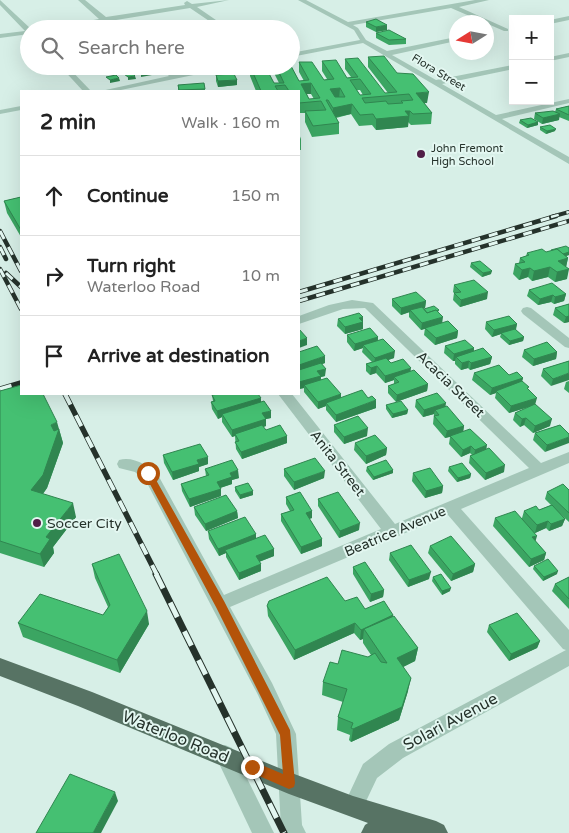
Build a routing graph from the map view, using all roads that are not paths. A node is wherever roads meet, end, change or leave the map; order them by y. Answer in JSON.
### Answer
{"nodes":[{"id":1,"x":81,"y":0,"type":"edge"},
{"id":2,"x":183,"y":0,"type":"edge"},
{"id":3,"x":226,"y":0,"type":"edge"},
{"id":4,"x":301,"y":0,"type":"edge"},
{"id":5,"x":486,"y":0,"type":"edge"},
{"id":6,"x":0,"y":2,"type":"edge"},
{"id":7,"x":191,"y":6,"type":"junction"},
{"id":8,"x":452,"y":6,"type":"junction"},
{"id":9,"x":569,"y":18,"type":"edge"},
{"id":10,"x":104,"y":20,"type":"joint"},
{"id":11,"x":212,"y":20,"type":"edge"},
{"id":12,"x":554,"y":21,"type":"edge"},
{"id":13,"x":20,"y":23,"type":"edge"},
{"id":14,"x":347,"y":24,"type":"junction"},
{"id":15,"x":509,"y":29,"type":"edge"},
{"id":16,"x":509,"y":29,"type":"edge"},
{"id":17,"x":494,"y":32,"type":"edge"},
{"id":18,"x":20,"y":33,"type":"edge"},
{"id":19,"x":0,"y":36,"type":"edge"},
{"id":20,"x":449,"y":40,"type":"edge"},
{"id":21,"x":364,"y":41,"type":"junction"},
{"id":22,"x":300,"y":53,"type":"edge"},
{"id":23,"x":385,"y":54,"type":"junction"},
{"id":24,"x":569,"y":55,"type":"edge"},
{"id":25,"x":554,"y":58,"type":"edge"},
{"id":26,"x":509,"y":67,"type":"edge"},
{"id":27,"x":72,"y":75,"type":"edge"},
{"id":28,"x":172,"y":75,"type":"edge"},
{"id":29,"x":190,"y":75,"type":"edge"},
{"id":30,"x":175,"y":78,"type":"junction"},
{"id":31,"x":434,"y":83,"type":"junction"},
{"id":32,"x":86,"y":90,"type":"edge"},
{"id":33,"x":110,"y":90,"type":"edge"},
{"id":34,"x":569,"y":101,"type":"edge"},
{"id":35,"x":20,"y":108,"type":"edge"},
{"id":36,"x":0,"y":112,"type":"edge"},
{"id":37,"x":494,"y":118,"type":"junction"},
{"id":38,"x":569,"y":161,"type":"edge"},
{"id":39,"x":528,"y":311,"type":"dead end"},
{"id":40,"x":300,"y":320,"type":"edge"},
{"id":41,"x":569,"y":344,"type":"edge"},
{"id":42,"x":286,"y":395,"type":"edge"},
{"id":43,"x":569,"y":457,"type":"edge"},
{"id":44,"x":124,"y":464,"type":"dead end"},
{"id":45,"x":540,"y":470,"type":"junction"},
{"id":46,"x":450,"y":507,"type":"junction"},
{"id":47,"x":392,"y":532,"type":"junction"},
{"id":48,"x":220,"y":604,"type":"junction"},
{"id":49,"x":569,"y":643,"type":"edge"},
{"id":50,"x":569,"y":657,"type":"edge"},
{"id":51,"x":0,"y":667,"type":"edge"},
{"id":52,"x":225,"y":755,"type":"junction"},
{"id":53,"x":289,"y":783,"type":"junction"},
{"id":54,"x":353,"y":807,"type":"junction"},
{"id":55,"x":400,"y":822,"type":"junction"},
{"id":56,"x":263,"y":833,"type":"edge"},
{"id":57,"x":295,"y":833,"type":"edge"},
{"id":58,"x":373,"y":833,"type":"edge"},
{"id":59,"x":436,"y":833,"type":"edge"}],
"edges":[{"from":1,"to":10,"type":"street"},
{"from":2,"to":7,"type":"street"},
{"from":3,"to":7,"type":"street"},
{"from":4,"to":14,"type":"street","name":"Flora Street"},
{"from":5,"to":8,"type":"street"},
{"from":6,"to":13,"type":"street"},
{"from":7,"to":10,"type":"street"},
{"from":7,"to":11,"type":"street"},
{"from":8,"to":14,"type":"street"},
{"from":8,"to":15,"type":"street"},
{"from":9,"to":12,"type":"street"},
{"from":14,"to":21,"type":"street","name":"Flora Street"},
{"from":16,"to":17,"type":"street"},
{"from":18,"to":19,"type":"street"},
{"from":20,"to":23,"type":"street"},
{"from":21,"to":22,"type":"street"},
{"from":21,"to":23,"type":"street","name":"Flora Street"},
{"from":23,"to":31,"type":"street","name":"Flora Street"},
{"from":24,"to":25,"type":"street"},
{"from":26,"to":31,"type":"street"},
{"from":27,"to":32,"type":"street"},
{"from":28,"to":30,"type":"street"},
{"from":29,"to":30,"type":"street"},
{"from":30,"to":33,"type":"street"},
{"from":31,"to":37,"type":"street","name":"Flora Street"},
{"from":34,"to":37,"type":"street"},
{"from":35,"to":36,"type":"street"},
{"from":37,"to":38,"type":"street","name":"Flora Street"},
{"from":39,"to":41,"type":"street"},
{"from":40,"to":45,"type":"street","name":"Acacia Street"},
{"from":42,"to":47,"type":"street","name":"Anita Street"},
{"from":43,"to":45,"type":"street","name":"Beatrice Avenue"},
{"from":44,"to":48,"type":"street"},
{"from":45,"to":46,"type":"street","name":"Beatrice Avenue"},
{"from":46,"to":47,"type":"street","name":"Beatrice Avenue"},
{"from":46,"to":49,"type":"street"},
{"from":47,"to":48,"type":"street","name":"Beatrice Avenue"},
{"from":48,"to":53,"type":"street"},
{"from":50,"to":54,"type":"street","name":"Solari Avenue"},
{"from":51,"to":52,"type":"main road","name":"Waterloo Road"},
{"from":52,"to":53,"type":"main road","name":"Waterloo Road"},
{"from":52,"to":56,"type":"street"},
{"from":53,"to":54,"type":"main road","name":"Waterloo Road"},
{"from":53,"to":57,"type":"street"},
{"from":54,"to":55,"type":"main road","name":"Waterloo Road"},
{"from":55,"to":58,"type":"main road"},
{"from":55,"to":59,"type":"main road","name":"Waterloo Road"}]}
